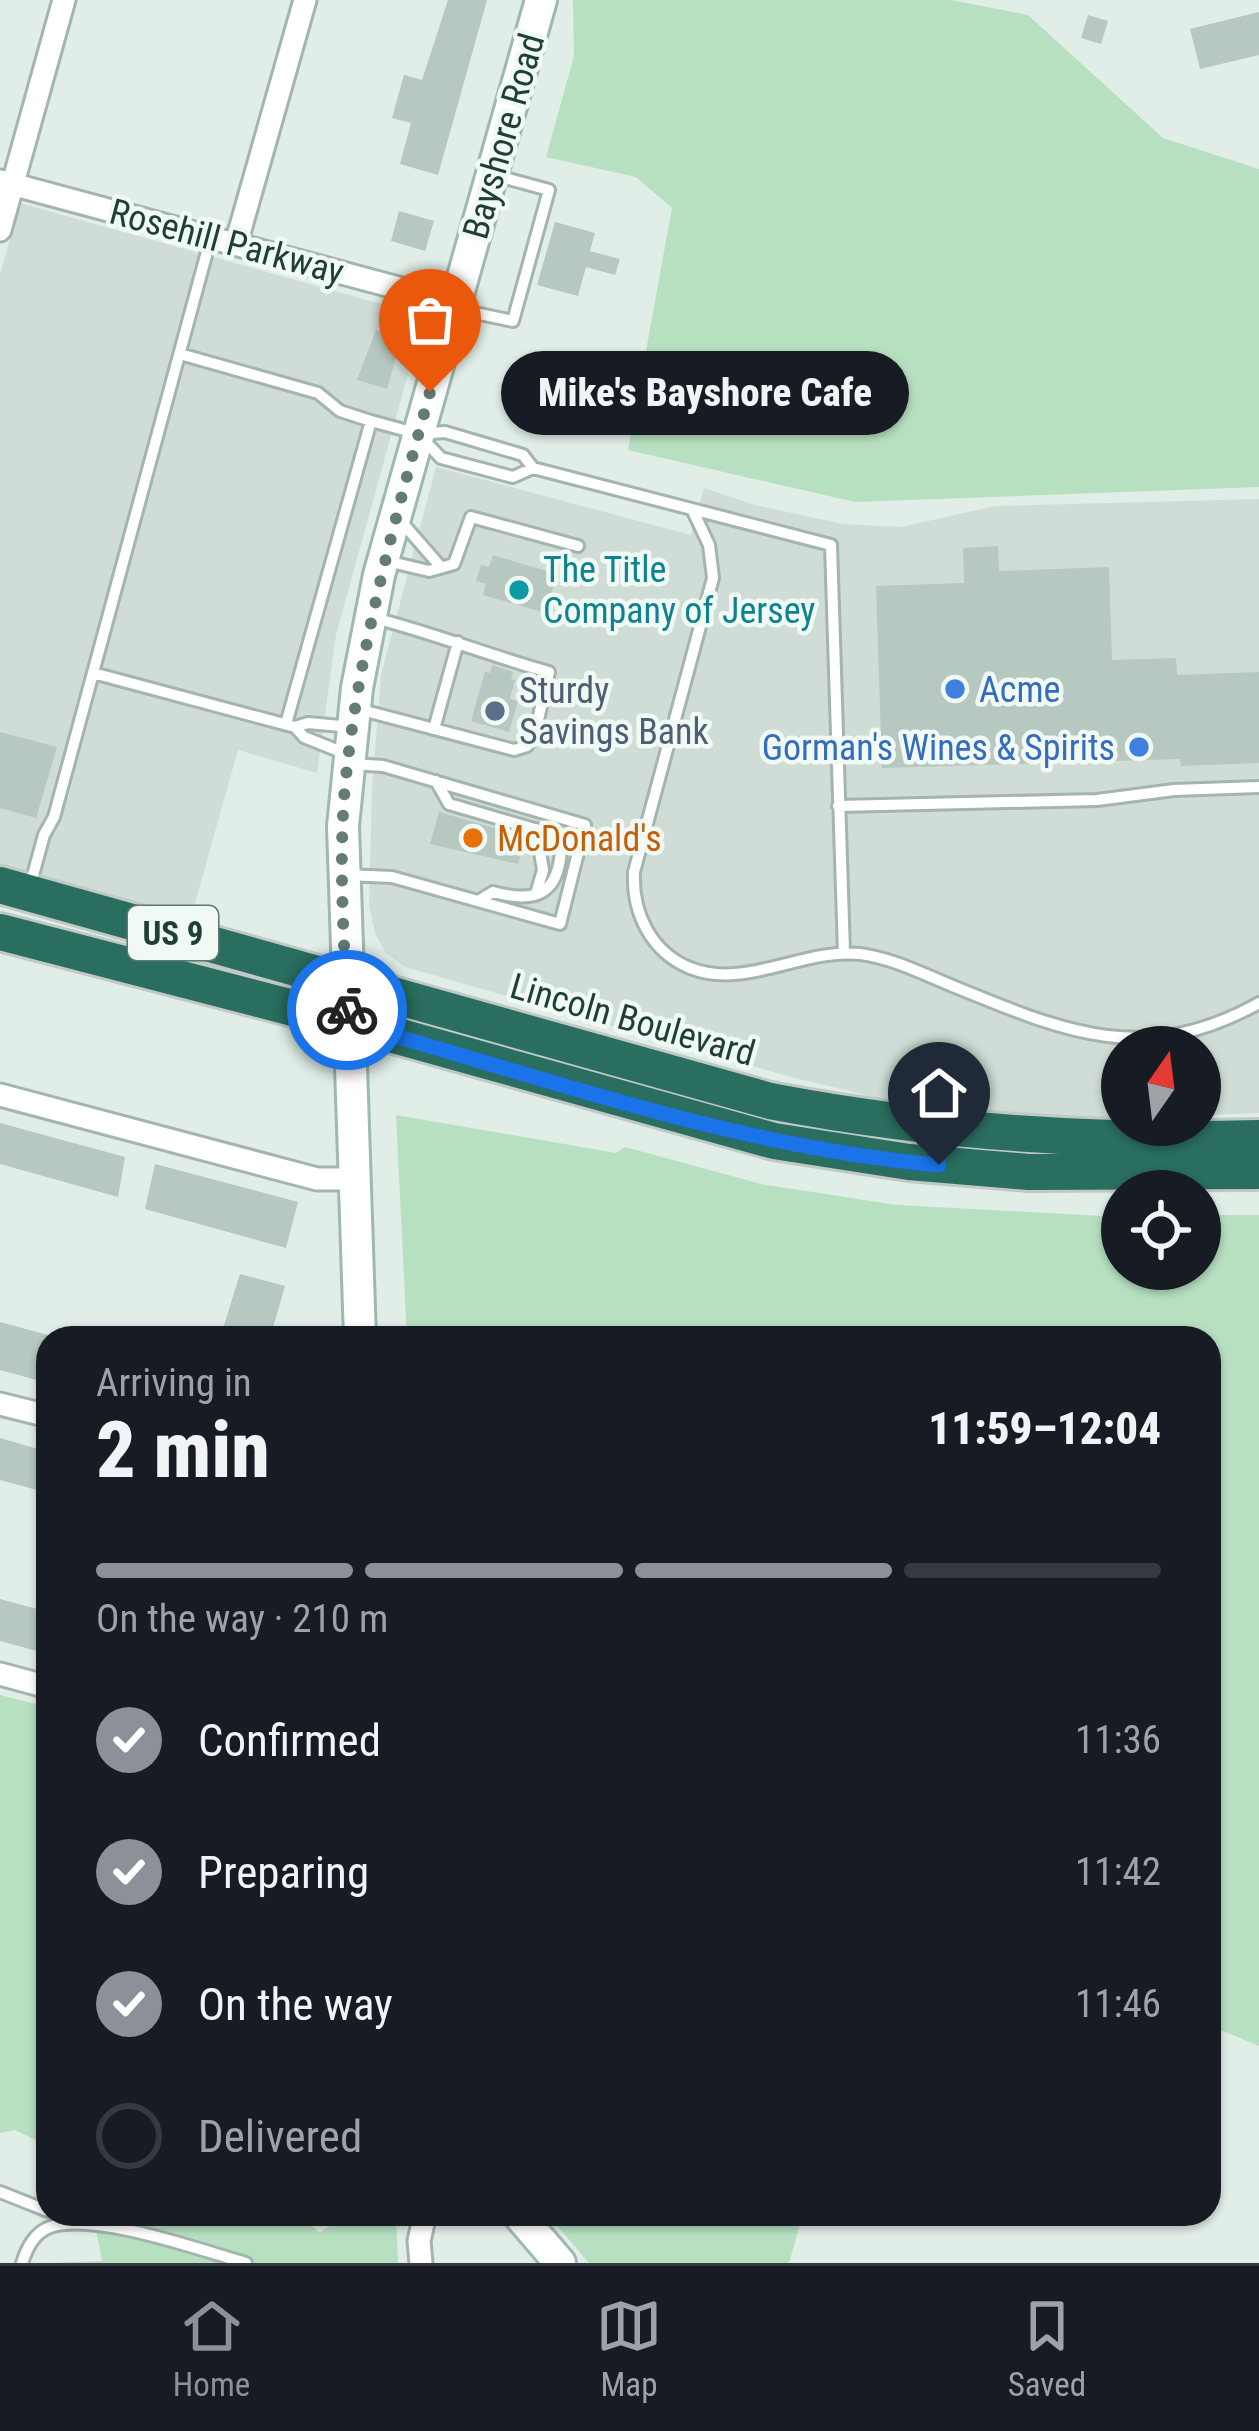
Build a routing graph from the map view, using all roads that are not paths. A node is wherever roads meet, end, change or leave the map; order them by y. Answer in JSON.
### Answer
{"nodes":[{"id":1,"x":64,"y":0,"type":"edge"},
{"id":2,"x":304,"y":0,"type":"edge"},
{"id":3,"x":541,"y":0,"type":"edge"},
{"id":4,"x":493,"y":174,"type":"junction"},
{"id":5,"x":6,"y":182,"type":"edge"},
{"id":6,"x":0,"y":230,"type":"edge"},
{"id":7,"x":211,"y":237,"type":"junction"},
{"id":8,"x":236,"y":244,"type":"junction"},
{"id":9,"x":454,"y":305,"type":"junction"},
{"id":10,"x":180,"y":354,"type":"junction"},
{"id":11,"x":371,"y":421,"type":"junction"},
{"id":12,"x":418,"y":434,"type":"junction"},
{"id":13,"x":533,"y":468,"type":"junction"},
{"id":14,"x":693,"y":511,"type":"junction"},
{"id":15,"x":396,"y":515,"type":"junction"},
{"id":16,"x":578,"y":546,"type":"dead end"},
{"id":17,"x":383,"y":560,"type":"junction"},
{"id":18,"x":440,"y":566,"type":"junction"},
{"id":19,"x":370,"y":617,"type":"junction"},
{"id":20,"x":458,"y":642,"type":"junction"},
{"id":21,"x":93,"y":673,"type":"junction"},
{"id":22,"x":290,"y":726,"type":"junction"},
{"id":23,"x":434,"y":729,"type":"junction"},
{"id":24,"x":351,"y":738,"type":"junction"},
{"id":25,"x":436,"y":781,"type":"junction"},
{"id":26,"x":1259,"y":788,"type":"edge"},
{"id":27,"x":838,"y":806,"type":"junction"},
{"id":28,"x":536,"y":829,"type":"junction"},
{"id":29,"x":343,"y":875,"type":"junction"},
{"id":30,"x":14,"y":889,"type":"edge"},
{"id":31,"x":535,"y":896,"type":"junction"},
{"id":32,"x":478,"y":902,"type":"junction"},
{"id":33,"x":0,"y":932,"type":"edge"},
{"id":34,"x":844,"y":953,"type":"junction"},
{"id":35,"x":345,"y":980,"type":"junction"},
{"id":36,"x":1259,"y":1003,"type":"edge"},
{"id":37,"x":347,"y":1022,"type":"junction"},
{"id":38,"x":0,"y":1095,"type":"edge"},
{"id":39,"x":1259,"y":1138,"type":"edge"},
{"id":40,"x":1259,"y":1171,"type":"edge"},
{"id":41,"x":353,"y":1179,"type":"junction"},
{"id":42,"x":359,"y":1326,"type":"edge"},
{"id":43,"x":0,"y":1403,"type":"edge"},
{"id":44,"x":36,"y":1413,"type":"edge"},
{"id":45,"x":0,"y":1674,"type":"edge"},
{"id":46,"x":36,"y":1684,"type":"edge"},
{"id":47,"x":0,"y":2192,"type":"edge"},
{"id":48,"x":36,"y":2206,"type":"edge"},
{"id":49,"x":59,"y":2226,"type":"edge"},
{"id":50,"x":97,"y":2226,"type":"edge"},
{"id":51,"x":422,"y":2226,"type":"edge"},
{"id":52,"x":528,"y":2226,"type":"edge"},
{"id":53,"x":22,"y":2263,"type":"edge"},
{"id":54,"x":246,"y":2263,"type":"edge"},
{"id":55,"x":421,"y":2263,"type":"edge"},
{"id":56,"x":560,"y":2263,"type":"edge"}],
"edges":[{"from":1,"to":5,"type":"street"},
{"from":2,"to":8,"type":"street"},
{"from":3,"to":4,"type":"main road","name":"Bayshore Road"},
{"from":4,"to":9,"type":"main road","name":"Bayshore Road"},
{"from":4,"to":9,"type":"lane"},
{"from":5,"to":6,"type":"street"},
{"from":5,"to":7,"type":"street","name":"Rosehill Parkway"},
{"from":7,"to":8,"type":"street","name":"Rosehill Parkway"},
{"from":7,"to":10,"type":"lane"},
{"from":8,"to":9,"type":"street","name":"Rosehill Parkway"},
{"from":9,"to":12,"type":"main road","name":"Bayshore Road"},
{"from":10,"to":11,"type":"lane"},
{"from":10,"to":21,"type":"lane"},
{"from":11,"to":12,"type":"lane"},
{"from":11,"to":22,"type":"lane"},
{"from":12,"to":13,"type":"lane"},
{"from":12,"to":13,"type":"lane"},
{"from":12,"to":15,"type":"main road","name":"Bayshore Road"},
{"from":13,"to":14,"type":"lane"},
{"from":14,"to":27,"type":"lane"},
{"from":14,"to":34,"type":"lane"},
{"from":15,"to":17,"type":"main road","name":"Bayshore Road"},
{"from":15,"to":18,"type":"lane"},
{"from":16,"to":18,"type":"lane"},
{"from":17,"to":18,"type":"lane"},
{"from":17,"to":19,"type":"main road","name":"Bayshore Road"},
{"from":19,"to":20,"type":"lane"},
{"from":19,"to":24,"type":"main road","name":"Bayshore Road"},
{"from":20,"to":23,"type":"lane"},
{"from":20,"to":23,"type":"lane"},
{"from":21,"to":22,"type":"lane"},
{"from":21,"to":30,"type":"lane"},
{"from":22,"to":24,"type":"lane"},
{"from":22,"to":24,"type":"lane"},
{"from":23,"to":24,"type":"lane"},
{"from":24,"to":25,"type":"lane"},
{"from":24,"to":29,"type":"main road","name":"Bayshore Road"},
{"from":25,"to":28,"type":"lane"},
{"from":25,"to":32,"type":"lane"},
{"from":26,"to":27,"type":"lane"},
{"from":27,"to":34,"type":"lane"},
{"from":28,"to":31,"type":"lane"},
{"from":28,"to":31,"type":"lane"},
{"from":29,"to":32,"type":"lane"},
{"from":29,"to":35,"type":"main road","name":"Bayshore Road"},
{"from":30,"to":35,"type":"highway","name":"Lincoln Boulevard","number":"US 9"},
{"from":31,"to":32,"type":"lane"},
{"from":33,"to":37,"type":"highway","number":"US 9"},
{"from":34,"to":36,"type":"lane"},
{"from":35,"to":37,"type":"main road","name":"Bayshore Road"},
{"from":35,"to":39,"type":"highway","name":"Lincoln Boulevard","number":"US 9"},
{"from":37,"to":40,"type":"highway","number":"US 9"},
{"from":37,"to":41,"type":"main road","name":"Bayshore Road"},
{"from":38,"to":41,"type":"street"},
{"from":41,"to":42,"type":"main road","name":"Bayshore Road"},
{"from":43,"to":44,"type":"street"},
{"from":45,"to":46,"type":"street"},
{"from":47,"to":48,"type":"lane"},
{"from":49,"to":53,"type":"lane"},
{"from":50,"to":54,"type":"lane"},
{"from":51,"to":55,"type":"street"},
{"from":52,"to":56,"type":"main road"}]}
